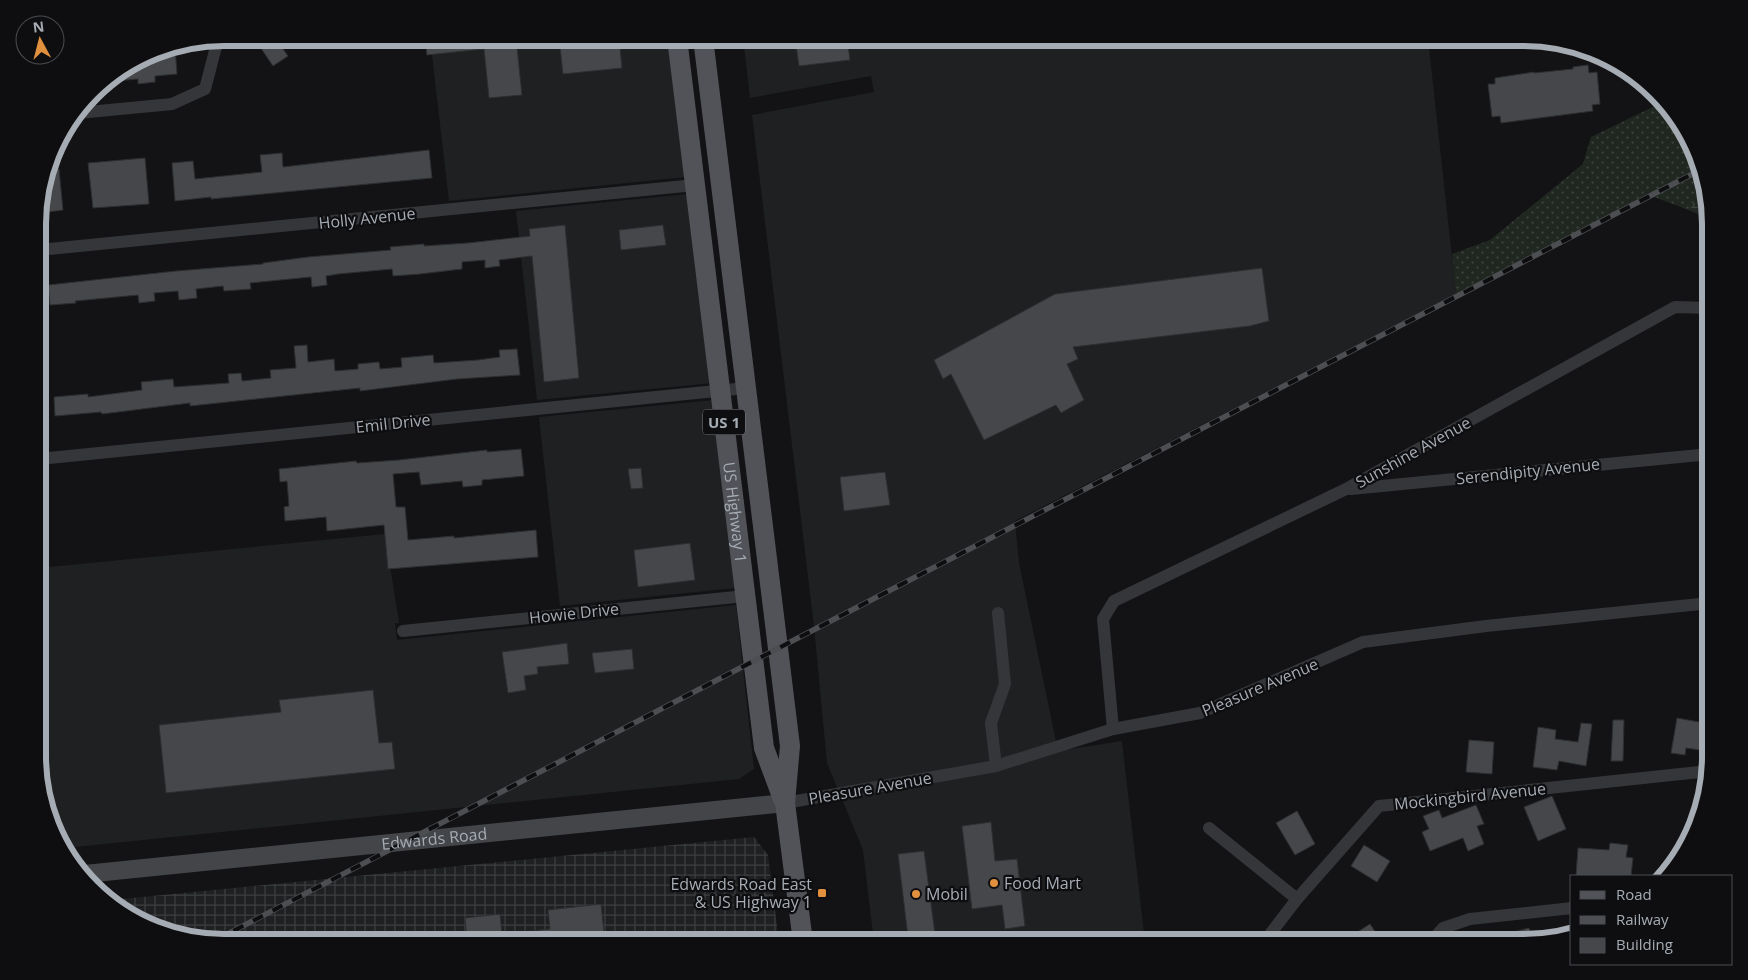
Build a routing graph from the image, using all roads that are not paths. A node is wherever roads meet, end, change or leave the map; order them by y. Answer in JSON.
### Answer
{"nodes":[{"id":1,"x":678,"y":46,"type":"edge"},
{"id":2,"x":704,"y":46,"type":"edge"},
{"id":3,"x":216,"y":47,"type":"edge"},
{"id":4,"x":85,"y":113,"type":"edge"},
{"id":5,"x":695,"y":185,"type":"junction"},
{"id":6,"x":46,"y":249,"type":"edge"},
{"id":7,"x":1701,"y":308,"type":"edge"},
{"id":8,"x":746,"y":388,"type":"junction"},
{"id":9,"x":721,"y":390,"type":"junction"},
{"id":10,"x":1701,"y":455,"type":"edge"},
{"id":11,"x":46,"y":458,"type":"edge"},
{"id":12,"x":1346,"y":489,"type":"junction"},
{"id":13,"x":745,"y":596,"type":"junction"},
{"id":14,"x":1702,"y":604,"type":"edge"},
{"id":15,"x":998,"y":613,"type":"dead end"},
{"id":16,"x":403,"y":631,"type":"dead end"},
{"id":17,"x":1113,"y":729,"type":"junction"},
{"id":18,"x":996,"y":766,"type":"junction"},
{"id":19,"x":1701,"y":772,"type":"edge"},
{"id":20,"x":785,"y":803,"type":"junction"},
{"id":21,"x":1209,"y":828,"type":"dead end"},
{"id":22,"x":90,"y":873,"type":"edge"},
{"id":23,"x":1297,"y":899,"type":"junction"},
{"id":24,"x":1570,"y":908,"type":"edge"},
{"id":25,"x":801,"y":934,"type":"edge"},
{"id":26,"x":1270,"y":934,"type":"edge"},
{"id":27,"x":1438,"y":934,"type":"edge"}],
"edges":[{"from":1,"to":5,"type":"main road","name":"US Highway 1","number":"US 1"},
{"from":2,"to":8,"type":"main road","name":"US Highway 1","number":"US 1"},
{"from":3,"to":4,"type":"street"},
{"from":5,"to":6,"type":"street","name":"Holly Avenue"},
{"from":5,"to":9,"type":"main road","name":"US Highway 1","number":"US 1"},
{"from":7,"to":12,"type":"street","name":"Sunshine Avenue"},
{"from":8,"to":9,"type":"street","name":"Emil Drive"},
{"from":8,"to":20,"type":"main road","name":"US Highway 1","number":"US 1"},
{"from":9,"to":11,"type":"street","name":"Emil Drive"},
{"from":9,"to":13,"type":"main road","name":"US Highway 1","number":"US 1"},
{"from":10,"to":12,"type":"street","name":"Serendipity Avenue"},
{"from":12,"to":17,"type":"street","name":"Sunshine Avenue"},
{"from":13,"to":16,"type":"street","name":"Howie Drive"},
{"from":13,"to":20,"type":"main road","name":"US Highway 1","number":"US 1"},
{"from":14,"to":17,"type":"street","name":"Pleasure Avenue"},
{"from":15,"to":18,"type":"street"},
{"from":17,"to":18,"type":"street","name":"Pleasure Avenue"},
{"from":18,"to":20,"type":"street","name":"Pleasure Avenue"},
{"from":19,"to":23,"type":"street","name":"Mockingbird Avenue"},
{"from":20,"to":22,"type":"main road","name":"Edwards Road"},
{"from":20,"to":25,"type":"main road","name":"US Highway 1","number":"US 1"},
{"from":21,"to":23,"type":"street"},
{"from":23,"to":26,"type":"street","name":"Mockingbird Avenue"},
{"from":24,"to":27,"type":"street"}]}
